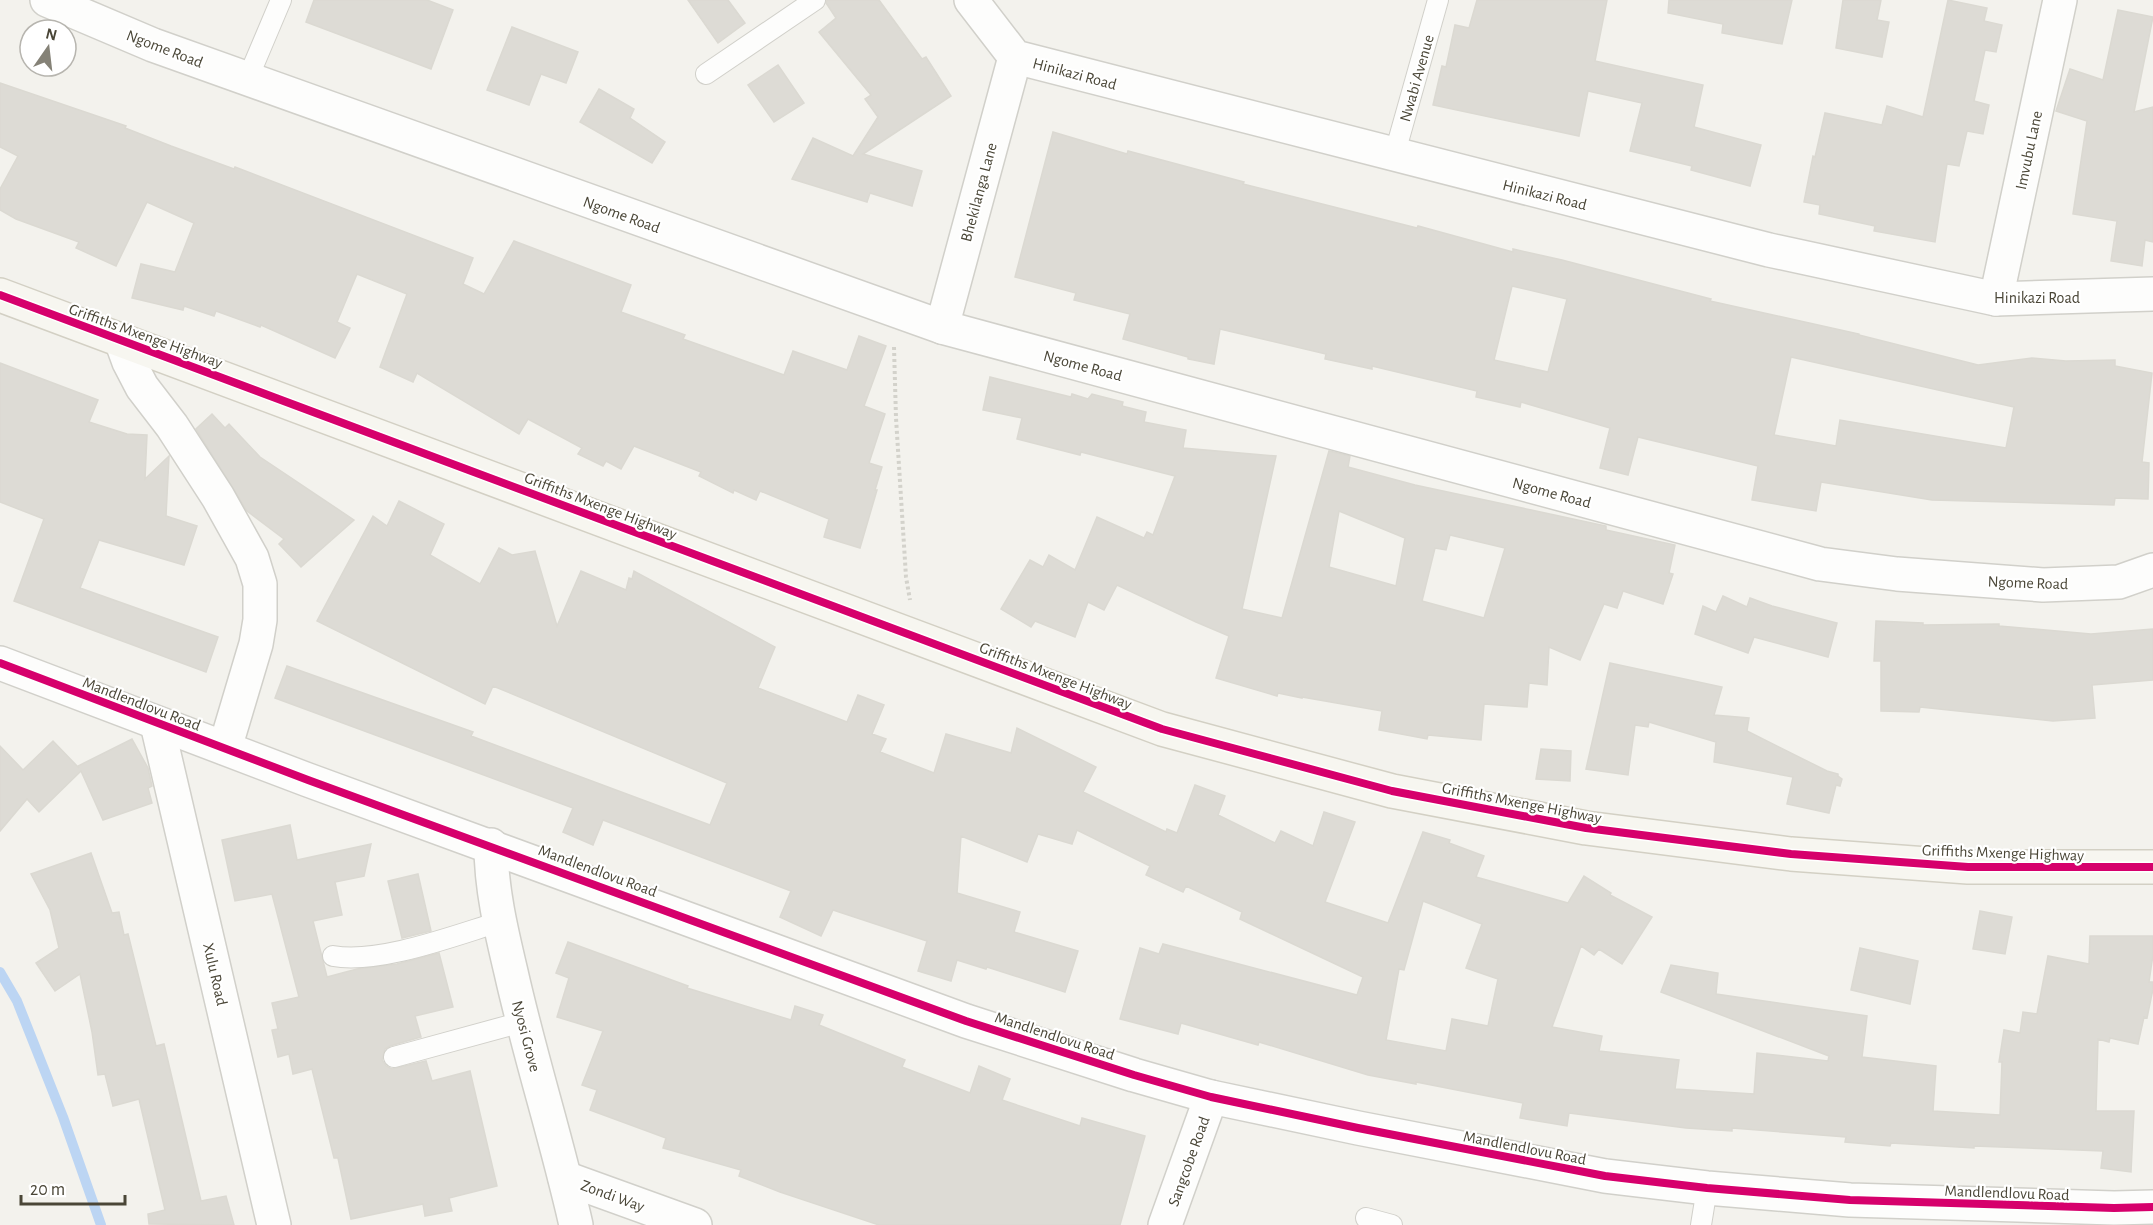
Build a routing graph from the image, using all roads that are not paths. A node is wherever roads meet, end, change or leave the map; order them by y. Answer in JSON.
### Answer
{"nodes":[{"id":1,"x":47,"y":0,"type":"edge"},
{"id":2,"x":281,"y":0,"type":"edge"},
{"id":3,"x":814,"y":0,"type":"edge"},
{"id":4,"x":971,"y":0,"type":"edge"},
{"id":5,"x":1438,"y":0,"type":"edge"},
{"id":6,"x":2060,"y":0,"type":"edge"},
{"id":7,"x":1015,"y":57,"type":"junction"},
{"id":8,"x":706,"y":74,"type":"dead end"},
{"id":9,"x":248,"y":78,"type":"junction"},
{"id":10,"x":1394,"y":156,"type":"junction"},
{"id":11,"x":2153,"y":294,"type":"edge"},
{"id":12,"x":0,"y":295,"type":"edge"},
{"id":13,"x":1996,"y":300,"type":"junction"},
{"id":14,"x":942,"y":327,"type":"junction"},
{"id":15,"x":121,"y":340,"type":"junction"},
{"id":16,"x":2153,"y":570,"type":"edge"},
{"id":17,"x":0,"y":663,"type":"edge"},
{"id":18,"x":157,"y":724,"type":"junction"},
{"id":19,"x":225,"y":748,"type":"junction"},
{"id":20,"x":491,"y":845,"type":"junction"},
{"id":21,"x":2153,"y":867,"type":"edge"},
{"id":22,"x":499,"y":922,"type":"junction"},
{"id":23,"x":333,"y":956,"type":"dead end"},
{"id":24,"x":522,"y":1022,"type":"junction"},
{"id":25,"x":394,"y":1057,"type":"dead end"},
{"id":26,"x":1211,"y":1097,"type":"junction"},
{"id":27,"x":566,"y":1178,"type":"junction"},
{"id":28,"x":1707,"y":1188,"type":"junction"},
{"id":29,"x":2153,"y":1207,"type":"edge"},
{"id":30,"x":1366,"y":1218,"type":"dead end"},
{"id":31,"x":274,"y":1225,"type":"edge"},
{"id":32,"x":576,"y":1225,"type":"edge"},
{"id":33,"x":695,"y":1225,"type":"edge"},
{"id":34,"x":1165,"y":1225,"type":"edge"},
{"id":35,"x":1392,"y":1225,"type":"edge"},
{"id":36,"x":1701,"y":1225,"type":"edge"}],
"edges":[{"from":1,"to":9,"type":"street","name":"Ngome Road"},
{"from":2,"to":9,"type":"lane"},
{"from":3,"to":8,"type":"lane"},
{"from":4,"to":7,"type":"street","name":"Hinikazi Road"},
{"from":5,"to":10,"type":"lane","name":"Nwabi Avenue"},
{"from":6,"to":13,"type":"street","name":"Imvubu Lane"},
{"from":7,"to":10,"type":"street","name":"Hinikazi Road"},
{"from":7,"to":14,"type":"street","name":"Bhekilanga Lane"},
{"from":9,"to":14,"type":"street","name":"Ngome Road"},
{"from":10,"to":13,"type":"street","name":"Hinikazi Road"},
{"from":11,"to":13,"type":"street","name":"Hinikazi Road"},
{"from":12,"to":15,"type":"street","name":"Griffiths Mxenge Highway"},
{"from":14,"to":16,"type":"street","name":"Ngome Road"},
{"from":15,"to":19,"type":"street"},
{"from":15,"to":21,"type":"street","name":"Griffiths Mxenge Highway"},
{"from":17,"to":18,"type":"street","name":"Mandlendlovu Road"},
{"from":18,"to":19,"type":"street","name":"Mandlendlovu Road"},
{"from":18,"to":31,"type":"street","name":"Xulu Road"},
{"from":19,"to":20,"type":"street","name":"Mandlendlovu Road"},
{"from":20,"to":22,"type":"street","name":"Nyosi Grove"},
{"from":20,"to":26,"type":"street","name":"Mandlendlovu Road"},
{"from":22,"to":23,"type":"lane"},
{"from":22,"to":24,"type":"street","name":"Nyosi Grove"},
{"from":24,"to":25,"type":"lane"},
{"from":24,"to":27,"type":"street","name":"Nyosi Grove"},
{"from":26,"to":28,"type":"street","name":"Mandlendlovu Road"},
{"from":26,"to":34,"type":"street","name":"Sangcobe Road"},
{"from":27,"to":32,"type":"street","name":"Nyosi Grove"},
{"from":27,"to":33,"type":"street","name":"Zondi Way"},
{"from":28,"to":29,"type":"street","name":"Mandlendlovu Road"},
{"from":28,"to":36,"type":"lane"},
{"from":30,"to":35,"type":"lane"}]}
